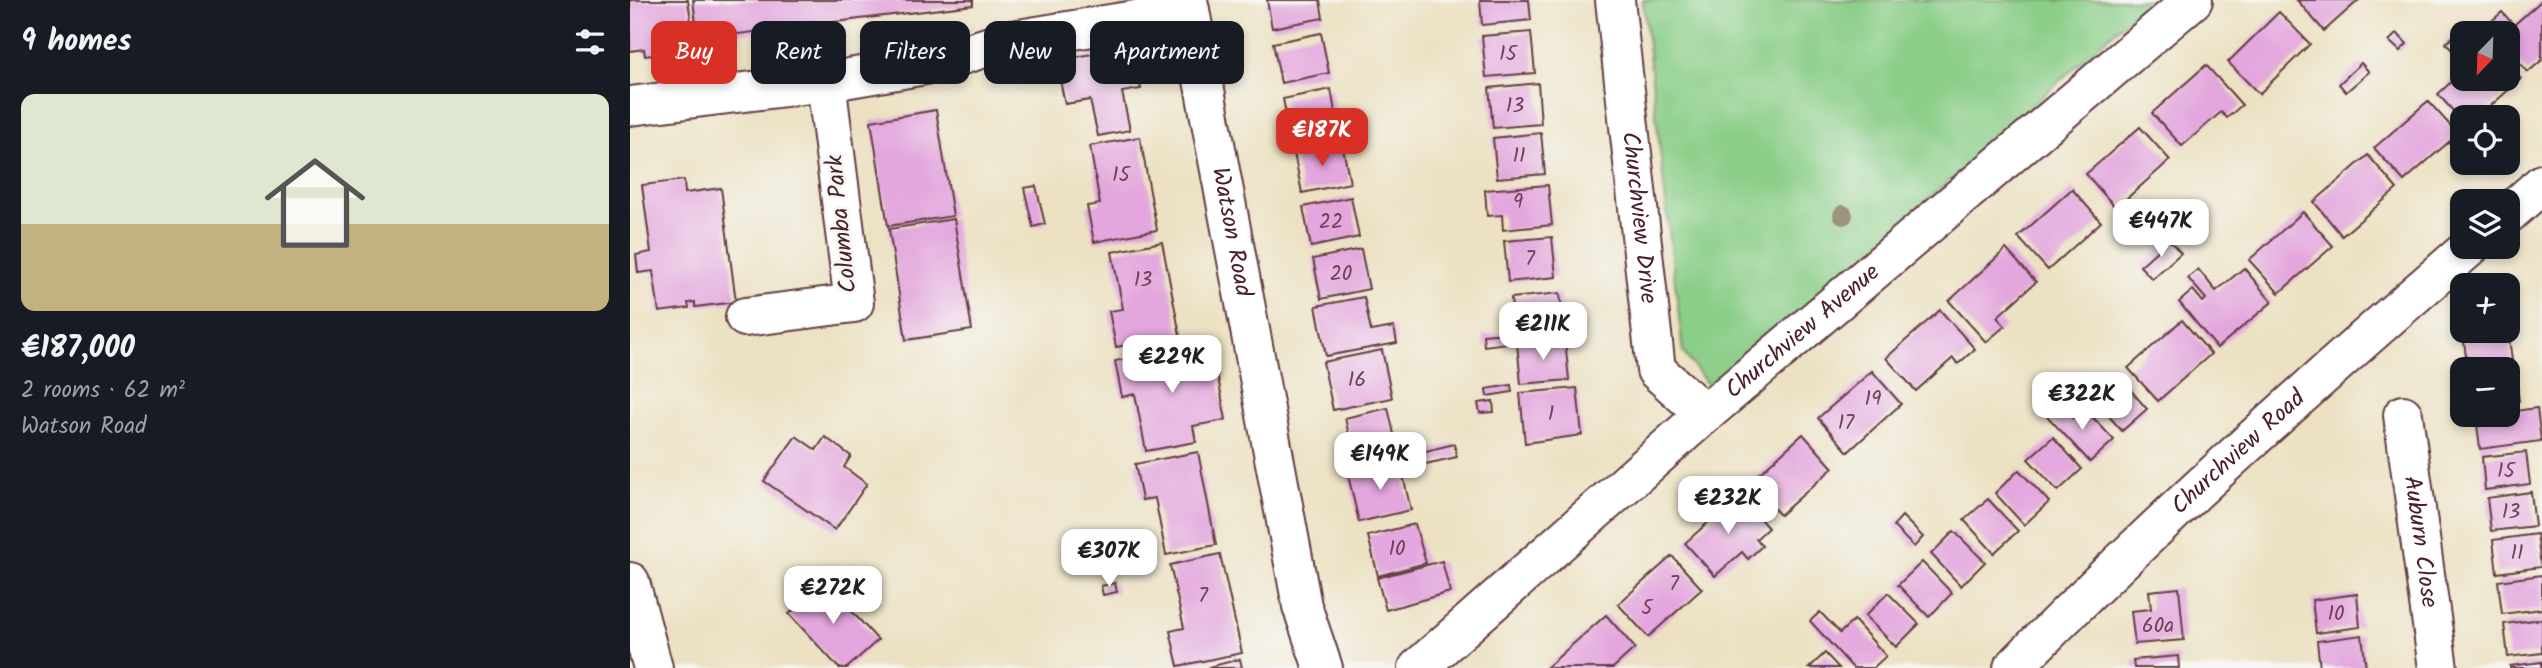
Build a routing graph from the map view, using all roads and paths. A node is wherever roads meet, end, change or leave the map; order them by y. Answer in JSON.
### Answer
{"nodes":[{"id":1,"x":1615,"y":0,"type":"edge"},
{"id":2,"x":2193,"y":0,"type":"edge"},
{"id":3,"x":1189,"y":5,"type":"edge"},
{"id":4,"x":846,"y":79,"type":"edge"},
{"id":5,"x":810,"y":84,"type":"edge"},
{"id":6,"x":826,"y":84,"type":"edge"},
{"id":7,"x":630,"y":106,"type":"edge"},
{"id":8,"x":2542,"y":184,"type":"edge"},
{"id":9,"x":2520,"y":203,"type":"edge"},
{"id":10,"x":2456,"y":259,"type":"edge"},
{"id":11,"x":745,"y":317,"type":"dead end"},
{"id":12,"x":1705,"y":414,"type":"junction"},
{"id":13,"x":2403,"y":415,"type":"dead end"},
{"id":14,"x":630,"y":582,"type":"edge"},
{"id":15,"x":653,"y":668,"type":"edge"},
{"id":16,"x":1323,"y":668,"type":"edge"},
{"id":17,"x":1418,"y":668,"type":"edge"},
{"id":18,"x":2013,"y":668,"type":"edge"},
{"id":19,"x":2438,"y":668,"type":"edge"}],
"edges":[{"from":1,"to":12,"type":"street","name":"Churchview Drive"},
{"from":2,"to":12,"type":"street","name":"Churchview Avenue"},
{"from":3,"to":4,"type":"street"},
{"from":3,"to":16,"type":"street","name":"Watson Road"},
{"from":5,"to":7,"type":"street"},
{"from":6,"to":11,"type":"street","name":"Columba Park"},
{"from":8,"to":9,"type":"street"},
{"from":10,"to":18,"type":"street","name":"Churchview Road"},
{"from":12,"to":17,"type":"street","name":"Churchview Avenue"},
{"from":13,"to":19,"type":"street","name":"Auburn Close"},
{"from":14,"to":15,"type":"street"}]}
